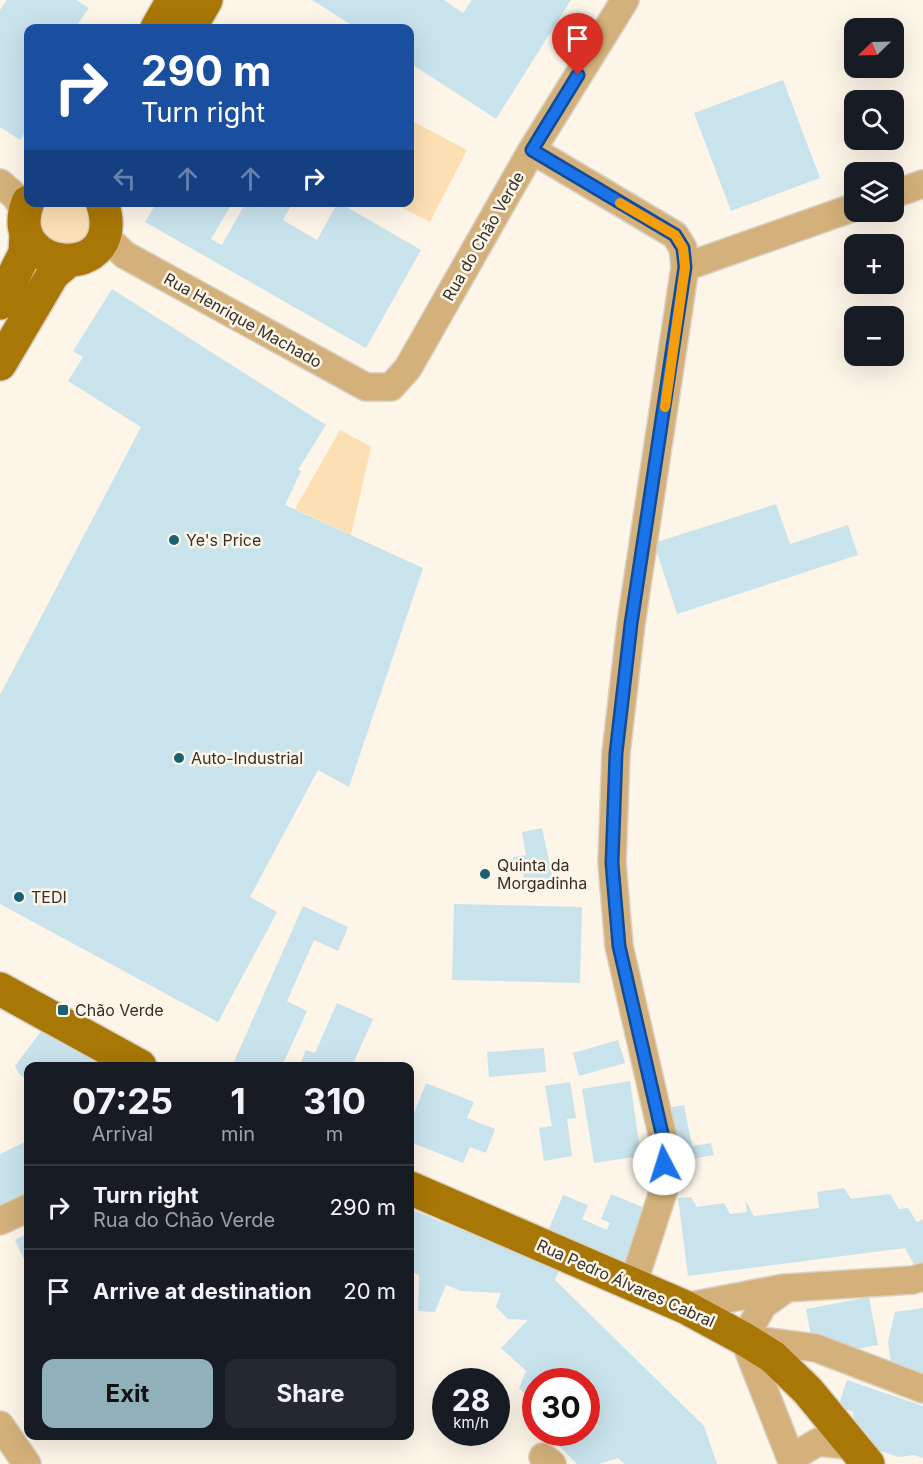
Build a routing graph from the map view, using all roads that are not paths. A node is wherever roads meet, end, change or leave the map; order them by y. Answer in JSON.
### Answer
{"nodes":[{"id":1,"x":173,"y":0,"type":"edge"},
{"id":2,"x":206,"y":0,"type":"edge"},
{"id":3,"x":625,"y":0,"type":"edge"},
{"id":4,"x":159,"y":24,"type":"edge"},
{"id":5,"x":192,"y":24,"type":"edge"},
{"id":6,"x":532,"y":150,"type":"junction"},
{"id":7,"x":923,"y":184,"type":"edge"},
{"id":8,"x":904,"y":191,"type":"edge"},
{"id":9,"x":19,"y":201,"type":"edge"},
{"id":10,"x":844,"y":211,"type":"edge"},
{"id":11,"x":98,"y":229,"type":"edge"},
{"id":12,"x":685,"y":267,"type":"junction"},
{"id":13,"x":0,"y":303,"type":"edge"},
{"id":14,"x":0,"y":364,"type":"edge"},
{"id":15,"x":366,"y":387,"type":"joint"},
{"id":16,"x":0,"y":989,"type":"edge"},
{"id":17,"x":133,"y":1062,"type":"edge"},
{"id":18,"x":414,"y":1190,"type":"edge"},
{"id":19,"x":24,"y":1210,"type":"edge"},
{"id":20,"x":0,"y":1221,"type":"edge"},
{"id":21,"x":923,"y":1277,"type":"edge"},
{"id":22,"x":633,"y":1284,"type":"junction"},
{"id":23,"x":787,"y":1288,"type":"junction"},
{"id":24,"x":685,"y":1307,"type":"junction"},
{"id":25,"x":744,"y":1339,"type":"junction"},
{"id":26,"x":923,"y":1389,"type":"edge"},
{"id":27,"x":0,"y":1425,"type":"edge"},
{"id":28,"x":861,"y":1455,"type":"edge"},
{"id":29,"x":793,"y":1461,"type":"edge"},
{"id":30,"x":27,"y":1464,"type":"edge"}],
"edges":[{"from":1,"to":4,"type":"main road"},
{"from":2,"to":5,"type":"main road"},
{"from":3,"to":6,"type":"street","name":"Rua do Chão Verde"},
{"from":6,"to":12,"type":"street"},
{"from":6,"to":15,"type":"street","name":"Rua do Chão Verde"},
{"from":7,"to":8,"type":"street"},
{"from":9,"to":11,"type":"main road"},
{"from":9,"to":13,"type":"main road"},
{"from":10,"to":12,"type":"street"},
{"from":11,"to":14,"type":"main road"},
{"from":11,"to":15,"type":"street","name":"Rua Henrique Machado"},
{"from":12,"to":22,"type":"street"},
{"from":16,"to":17,"type":"main road"},
{"from":18,"to":22,"type":"main road","name":"Rua Pedro Álvares Cabral"},
{"from":19,"to":20,"type":"street"},
{"from":21,"to":23,"type":"street"},
{"from":22,"to":24,"type":"main road","name":"Rua Pedro Álvares Cabral"},
{"from":23,"to":24,"type":"street"},
{"from":23,"to":25,"type":"street"},
{"from":24,"to":25,"type":"main road","name":"Rua Pedro Álvares Cabral"},
{"from":25,"to":26,"type":"street"},
{"from":25,"to":28,"type":"main road","name":"Rua Pedro Álvares Cabral"},
{"from":25,"to":29,"type":"street"},
{"from":27,"to":30,"type":"street"},
{"from":28,"to":29,"type":"street"}]}
